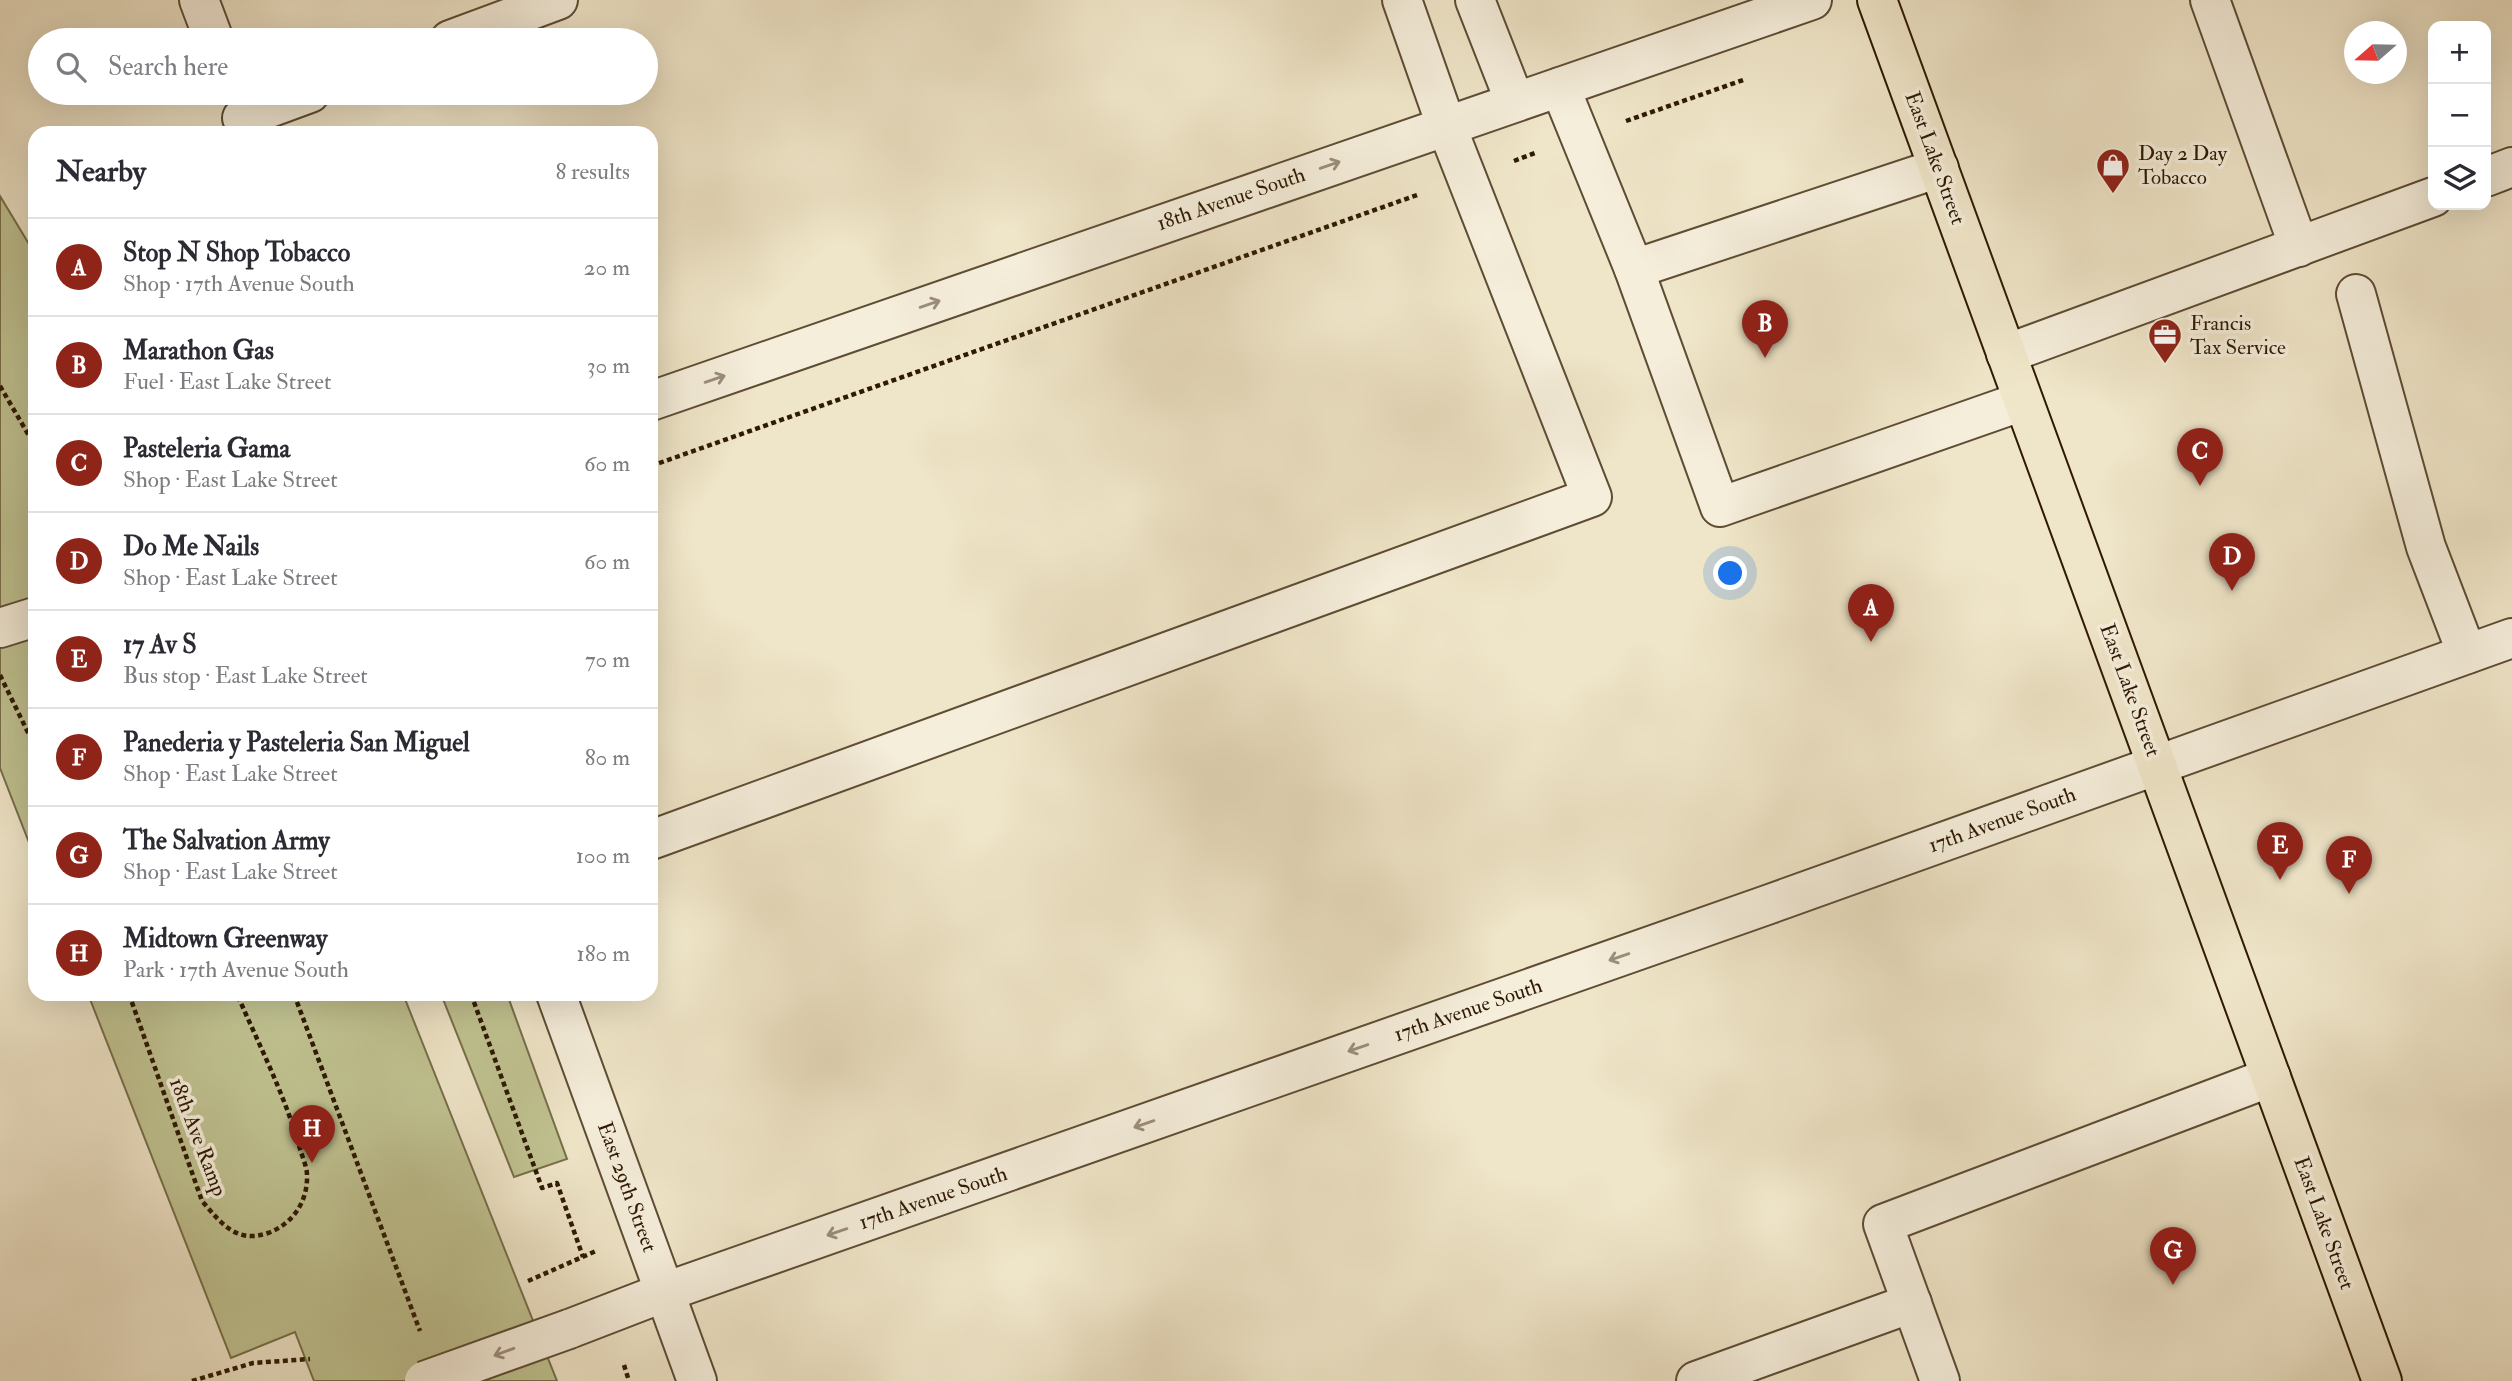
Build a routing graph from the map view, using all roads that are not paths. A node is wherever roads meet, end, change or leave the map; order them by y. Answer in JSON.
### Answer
{"nodes":[{"id":1,"x":199,"y":0,"type":"edge"},
{"id":2,"x":558,"y":0,"type":"edge"},
{"id":3,"x":1402,"y":0,"type":"edge"},
{"id":4,"x":1475,"y":0,"type":"edge"},
{"id":5,"x":1812,"y":0,"type":"edge"},
{"id":6,"x":1877,"y":0,"type":"edge"},
{"id":7,"x":2210,"y":0,"type":"edge"},
{"id":8,"x":210,"y":28,"type":"edge"},
{"id":9,"x":482,"y":28,"type":"edge"},
{"id":10,"x":1560,"y":87,"type":"junction"},
{"id":11,"x":1515,"y":103,"type":"junction"},
{"id":12,"x":271,"y":105,"type":"edge"},
{"id":13,"x":241,"y":114,"type":"edge"},
{"id":14,"x":1446,"y":125,"type":"junction"},
{"id":15,"x":2512,"y":167,"type":"edge"},
{"id":16,"x":1939,"y":168,"type":"junction"},
{"id":17,"x":2491,"y":175,"type":"edge"},
{"id":18,"x":2428,"y":199,"type":"edge"},
{"id":19,"x":2299,"y":247,"type":"junction"},
{"id":20,"x":1634,"y":269,"type":"junction"},
{"id":21,"x":2356,"y":294,"type":"dead end"},
{"id":22,"x":2006,"y":354,"type":"junction"},
{"id":23,"x":658,"y":399,"type":"edge"},
{"id":24,"x":2023,"y":401,"type":"junction"},
{"id":25,"x":28,"y":619,"type":"edge"},
{"id":26,"x":0,"y":628,"type":"edge"},
{"id":27,"x":2512,"y":638,"type":"edge"},
{"id":28,"x":2467,"y":653,"type":"junction"},
{"id":29,"x":2157,"y":764,"type":"junction"},
{"id":30,"x":658,"y":837,"type":"edge"},
{"id":31,"x":559,"y":1001,"type":"edge"},
{"id":32,"x":2271,"y":1077,"type":"junction"},
{"id":33,"x":665,"y":1292,"type":"junction"},
{"id":34,"x":1912,"y":1303,"type":"junction"},
{"id":35,"x":424,"y":1381,"type":"edge"},
{"id":36,"x":697,"y":1381,"type":"edge"},
{"id":37,"x":1696,"y":1381,"type":"edge"},
{"id":38,"x":1940,"y":1381,"type":"edge"},
{"id":39,"x":2382,"y":1381,"type":"edge"}],
"edges":[{"from":1,"to":8,"type":"street"},
{"from":2,"to":9,"type":"street"},
{"from":3,"to":14,"type":"street"},
{"from":4,"to":11,"type":"street"},
{"from":5,"to":10,"type":"street","name":"18th Avenue South"},
{"from":6,"to":16,"type":"main road","name":"East Lake Street"},
{"from":7,"to":19,"type":"street"},
{"from":10,"to":11,"type":"street","name":"18th Avenue South"},
{"from":10,"to":20,"type":"street"},
{"from":11,"to":14,"type":"street","name":"18th Avenue South"},
{"from":12,"to":13,"type":"street"},
{"from":23,"to":14,"type":"street","name":"18th Avenue South","one_way":true},
{"from":14,"to":30,"type":"street"},
{"from":15,"to":17,"type":"street"},
{"from":16,"to":20,"type":"street"},
{"from":16,"to":22,"type":"main road","name":"East Lake Street"},
{"from":18,"to":19,"type":"street"},
{"from":19,"to":22,"type":"street"},
{"from":20,"to":24,"type":"street"},
{"from":21,"to":28,"type":"street"},
{"from":22,"to":24,"type":"main road","name":"East Lake Street"},
{"from":24,"to":29,"type":"main road","name":"East Lake Street"},
{"from":25,"to":26,"type":"street"},
{"from":27,"to":28,"type":"street","name":"17th Avenue South"},
{"from":28,"to":29,"type":"street","name":"17th Avenue South"},
{"from":29,"to":32,"type":"main road","name":"East Lake Street"},
{"from":29,"to":33,"type":"street","name":"17th Avenue South","one_way":true},
{"from":31,"to":33,"type":"street","name":"East 29th Street"},
{"from":32,"to":34,"type":"street"},
{"from":32,"to":39,"type":"main road","name":"East Lake Street"},
{"from":33,"to":35,"type":"street","name":"17th Avenue South","one_way":true,"bridge":true},
{"from":33,"to":36,"type":"street","name":"East 29th Street"},
{"from":34,"to":37,"type":"street"},
{"from":34,"to":38,"type":"street"}]}
